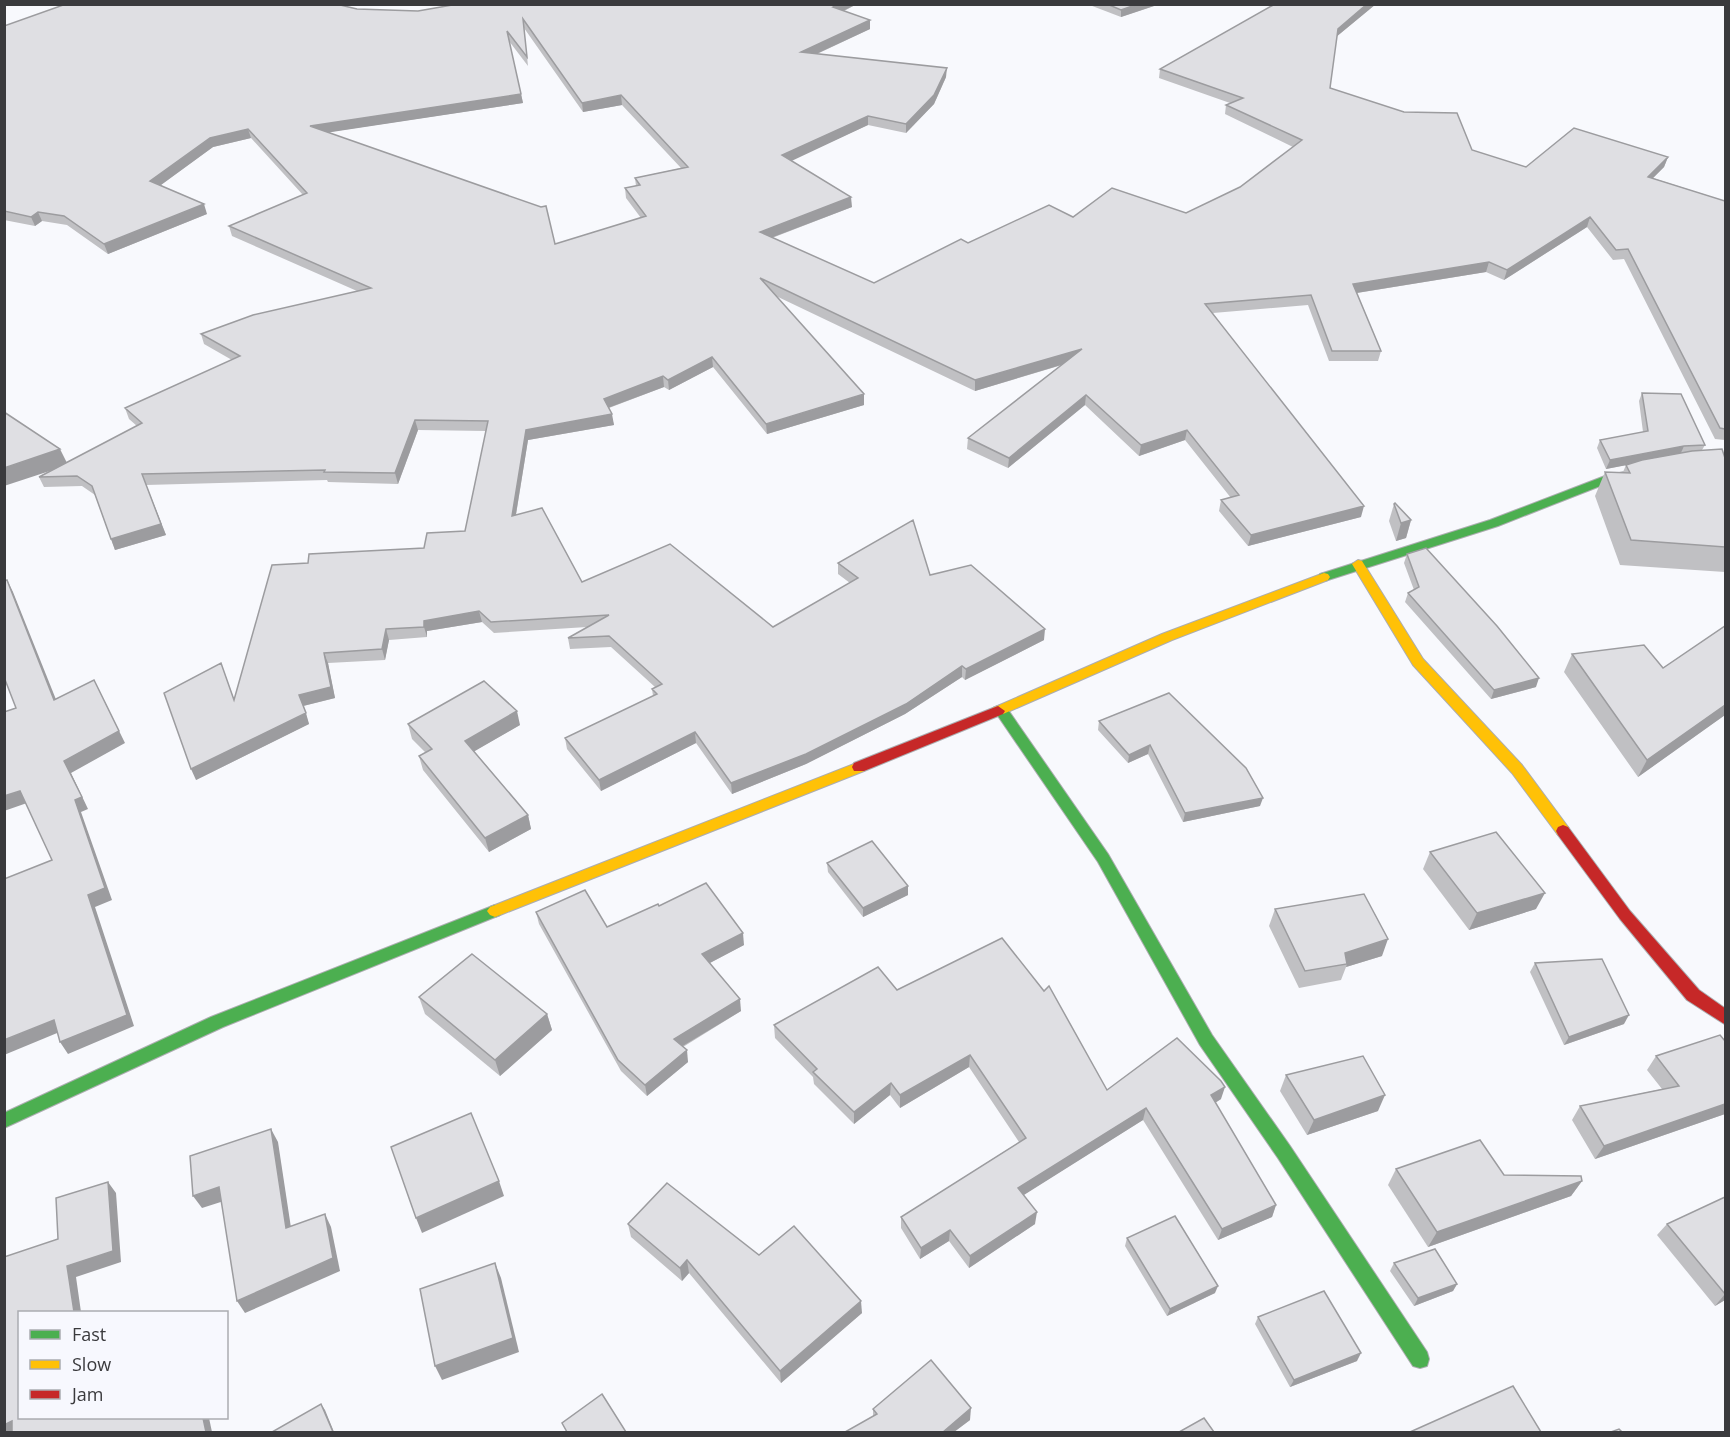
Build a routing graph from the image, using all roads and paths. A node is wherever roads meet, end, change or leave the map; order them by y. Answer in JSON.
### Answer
{"nodes":[{"id":1,"x":1725,"y":463,"type":"edge"},
{"id":2,"x":1358,"y":564,"type":"junction"},
{"id":3,"x":1001,"y":711,"type":"junction"},
{"id":4,"x":1725,"y":1018,"type":"edge"},
{"id":5,"x":4,"y":1120,"type":"edge"},
{"id":6,"x":1420,"y":1359,"type":"dead end"}],
"edges":[{"from":1,"to":2,"type":"street"},
{"from":2,"to":3,"type":"street"},
{"from":2,"to":4,"type":"street"},
{"from":3,"to":5,"type":"street"},
{"from":3,"to":6,"type":"street"}]}
